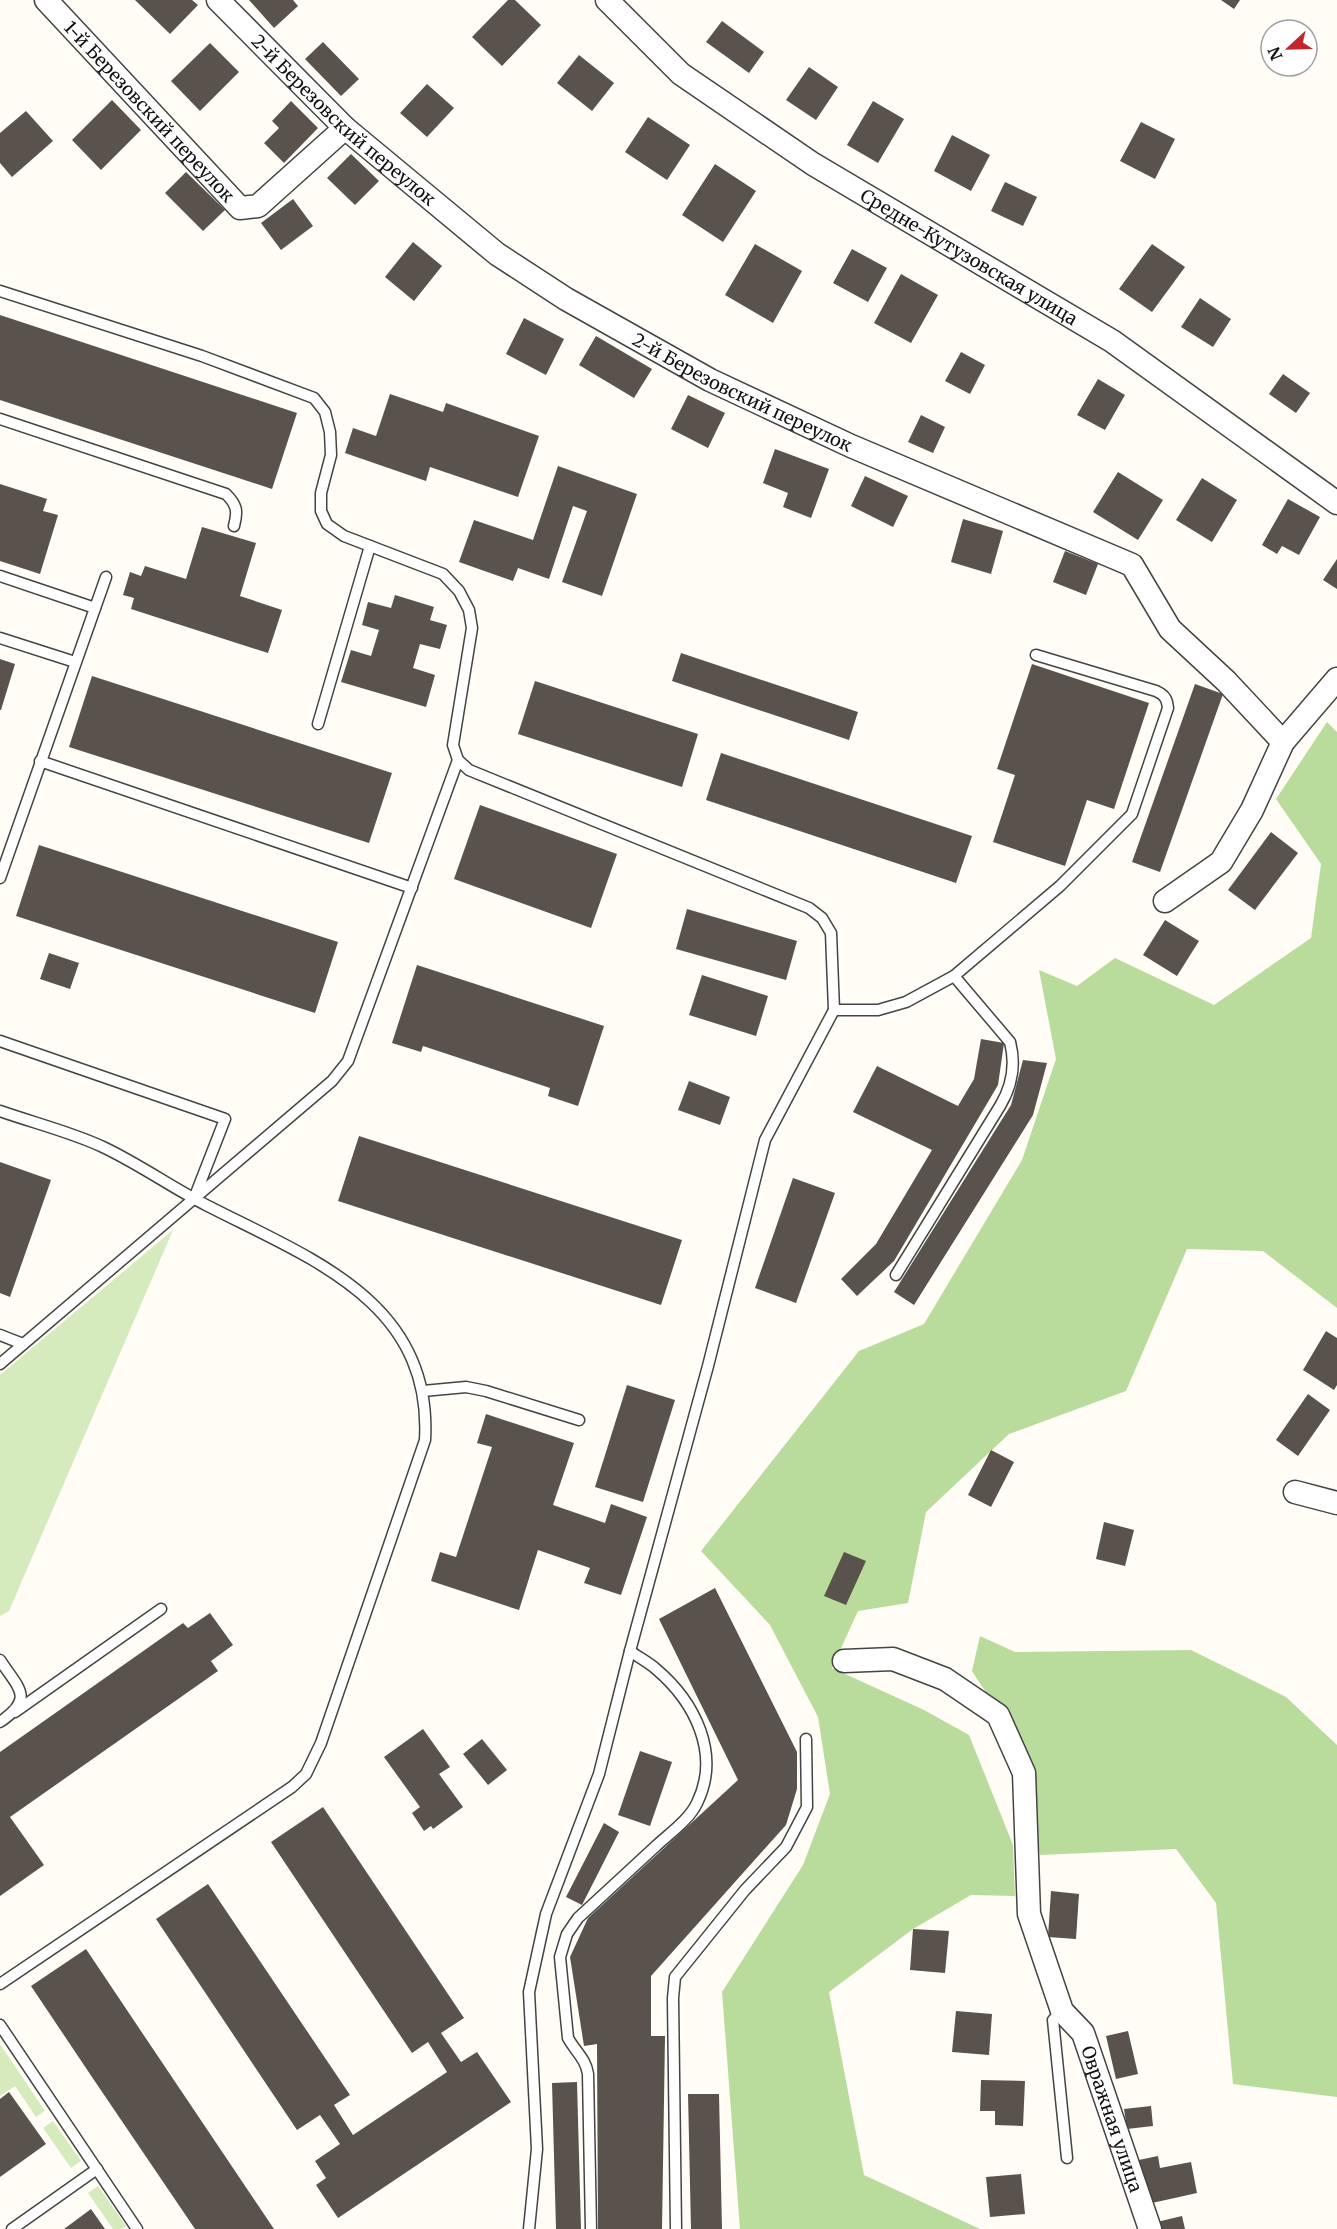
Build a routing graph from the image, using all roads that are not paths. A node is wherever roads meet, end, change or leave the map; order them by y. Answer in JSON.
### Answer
{"nodes":[{"id":1,"x":46,"y":0,"type":"edge"},
{"id":2,"x":219,"y":0,"type":"edge"},
{"id":3,"x":608,"y":0,"type":"edge"},
{"id":4,"x":345,"y":128,"type":"junction"},
{"id":5,"x":0,"y":291,"type":"edge"},
{"id":6,"x":0,"y":419,"type":"edge"},
{"id":7,"x":1337,"y":503,"type":"edge"},
{"id":8,"x":234,"y":526,"type":"dead end"},
{"id":9,"x":370,"y":546,"type":"junction"},
{"id":10,"x":0,"y":576,"type":"edge"},
{"id":11,"x":106,"y":577,"type":"dead end"},
{"id":12,"x":95,"y":608,"type":"junction"},
{"id":13,"x":0,"y":638,"type":"edge"},
{"id":14,"x":1036,"y":655,"type":"dead end"},
{"id":15,"x":75,"y":662,"type":"junction"},
{"id":16,"x":1337,"y":678,"type":"edge"},
{"id":17,"x":318,"y":724,"type":"dead end"},
{"id":18,"x":1283,"y":742,"type":"junction"},
{"id":19,"x":458,"y":759,"type":"junction"},
{"id":20,"x":40,"y":761,"type":"junction"},
{"id":21,"x":0,"y":878,"type":"edge"},
{"id":22,"x":412,"y":888,"type":"junction"},
{"id":23,"x":1166,"y":901,"type":"dead end"},
{"id":24,"x":954,"y":976,"type":"junction"},
{"id":25,"x":834,"y":1010,"type":"junction"},
{"id":26,"x":0,"y":1041,"type":"edge"},
{"id":27,"x":0,"y":1111,"type":"edge"},
{"id":28,"x":194,"y":1199,"type":"junction"},
{"id":29,"x":896,"y":1275,"type":"dead end"},
{"id":30,"x":0,"y":1335,"type":"edge"},
{"id":31,"x":23,"y":1344,"type":"junction"},
{"id":32,"x":0,"y":1364,"type":"edge"},
{"id":33,"x":423,"y":1391,"type":"junction"},
{"id":34,"x":579,"y":1420,"type":"dead end"},
{"id":35,"x":1295,"y":1492,"type":"dead end"},
{"id":36,"x":1337,"y":1503,"type":"edge"},
{"id":37,"x":161,"y":1609,"type":"dead end"},
{"id":38,"x":630,"y":1651,"type":"junction"},
{"id":39,"x":0,"y":1659,"type":"edge"},
{"id":40,"x":844,"y":1661,"type":"dead end"},
{"id":41,"x":15,"y":1712,"type":"junction"},
{"id":42,"x":0,"y":1722,"type":"edge"},
{"id":43,"x":806,"y":1739,"type":"dead end"},
{"id":44,"x":0,"y":1984,"type":"edge"},
{"id":45,"x":1062,"y":2011,"type":"junction"},
{"id":46,"x":0,"y":2025,"type":"edge"},
{"id":47,"x":1067,"y":2158,"type":"dead end"},
{"id":48,"x":98,"y":2169,"type":"junction"},
{"id":49,"x":12,"y":2229,"type":"edge"},
{"id":50,"x":137,"y":2229,"type":"edge"},
{"id":51,"x":529,"y":2229,"type":"edge"},
{"id":52,"x":591,"y":2229,"type":"edge"},
{"id":53,"x":676,"y":2229,"type":"edge"},
{"id":54,"x":1150,"y":2229,"type":"edge"}],
"edges":[{"from":1,"to":4,"type":"street","name":"1-й Березовский переулок"},
{"from":2,"to":4,"type":"street","name":"2-й Березовский переулок"},
{"from":3,"to":7,"type":"street","name":"Средне-Кутузовская улица"},
{"from":4,"to":18,"type":"street","name":"2-й Березовский переулок"},
{"from":5,"to":9,"type":"lane"},
{"from":6,"to":8,"type":"lane"},
{"from":9,"to":17,"type":"lane"},
{"from":9,"to":19,"type":"lane"},
{"from":10,"to":12,"type":"lane"},
{"from":11,"to":12,"type":"lane"},
{"from":12,"to":15,"type":"lane"},
{"from":13,"to":15,"type":"lane"},
{"from":14,"to":24,"type":"lane"},
{"from":15,"to":20,"type":"lane"},
{"from":16,"to":18,"type":"street"},
{"from":18,"to":23,"type":"street"},
{"from":19,"to":22,"type":"lane"},
{"from":19,"to":25,"type":"lane"},
{"from":20,"to":21,"type":"lane"},
{"from":20,"to":22,"type":"lane"},
{"from":22,"to":28,"type":"lane"},
{"from":24,"to":25,"type":"lane"},
{"from":24,"to":29,"type":"lane"},
{"from":25,"to":38,"type":"lane"},
{"from":26,"to":28,"type":"lane"},
{"from":27,"to":28,"type":"lane"},
{"from":28,"to":31,"type":"lane"},
{"from":28,"to":33,"type":"lane"},
{"from":30,"to":31,"type":"lane"},
{"from":31,"to":32,"type":"lane"},
{"from":33,"to":34,"type":"lane"},
{"from":33,"to":44,"type":"lane"},
{"from":35,"to":36,"type":"street"},
{"from":37,"to":41,"type":"lane"},
{"from":38,"to":51,"type":"lane"},
{"from":38,"to":52,"type":"lane"},
{"from":39,"to":41,"type":"lane"},
{"from":40,"to":45,"type":"street","name":"Овражная улица"},
{"from":41,"to":42,"type":"lane"},
{"from":43,"to":53,"type":"lane"},
{"from":45,"to":47,"type":"lane"},
{"from":45,"to":54,"type":"street","name":"Овражная улица"},
{"from":46,"to":48,"type":"lane"},
{"from":48,"to":49,"type":"lane"},
{"from":48,"to":50,"type":"lane"}]}
